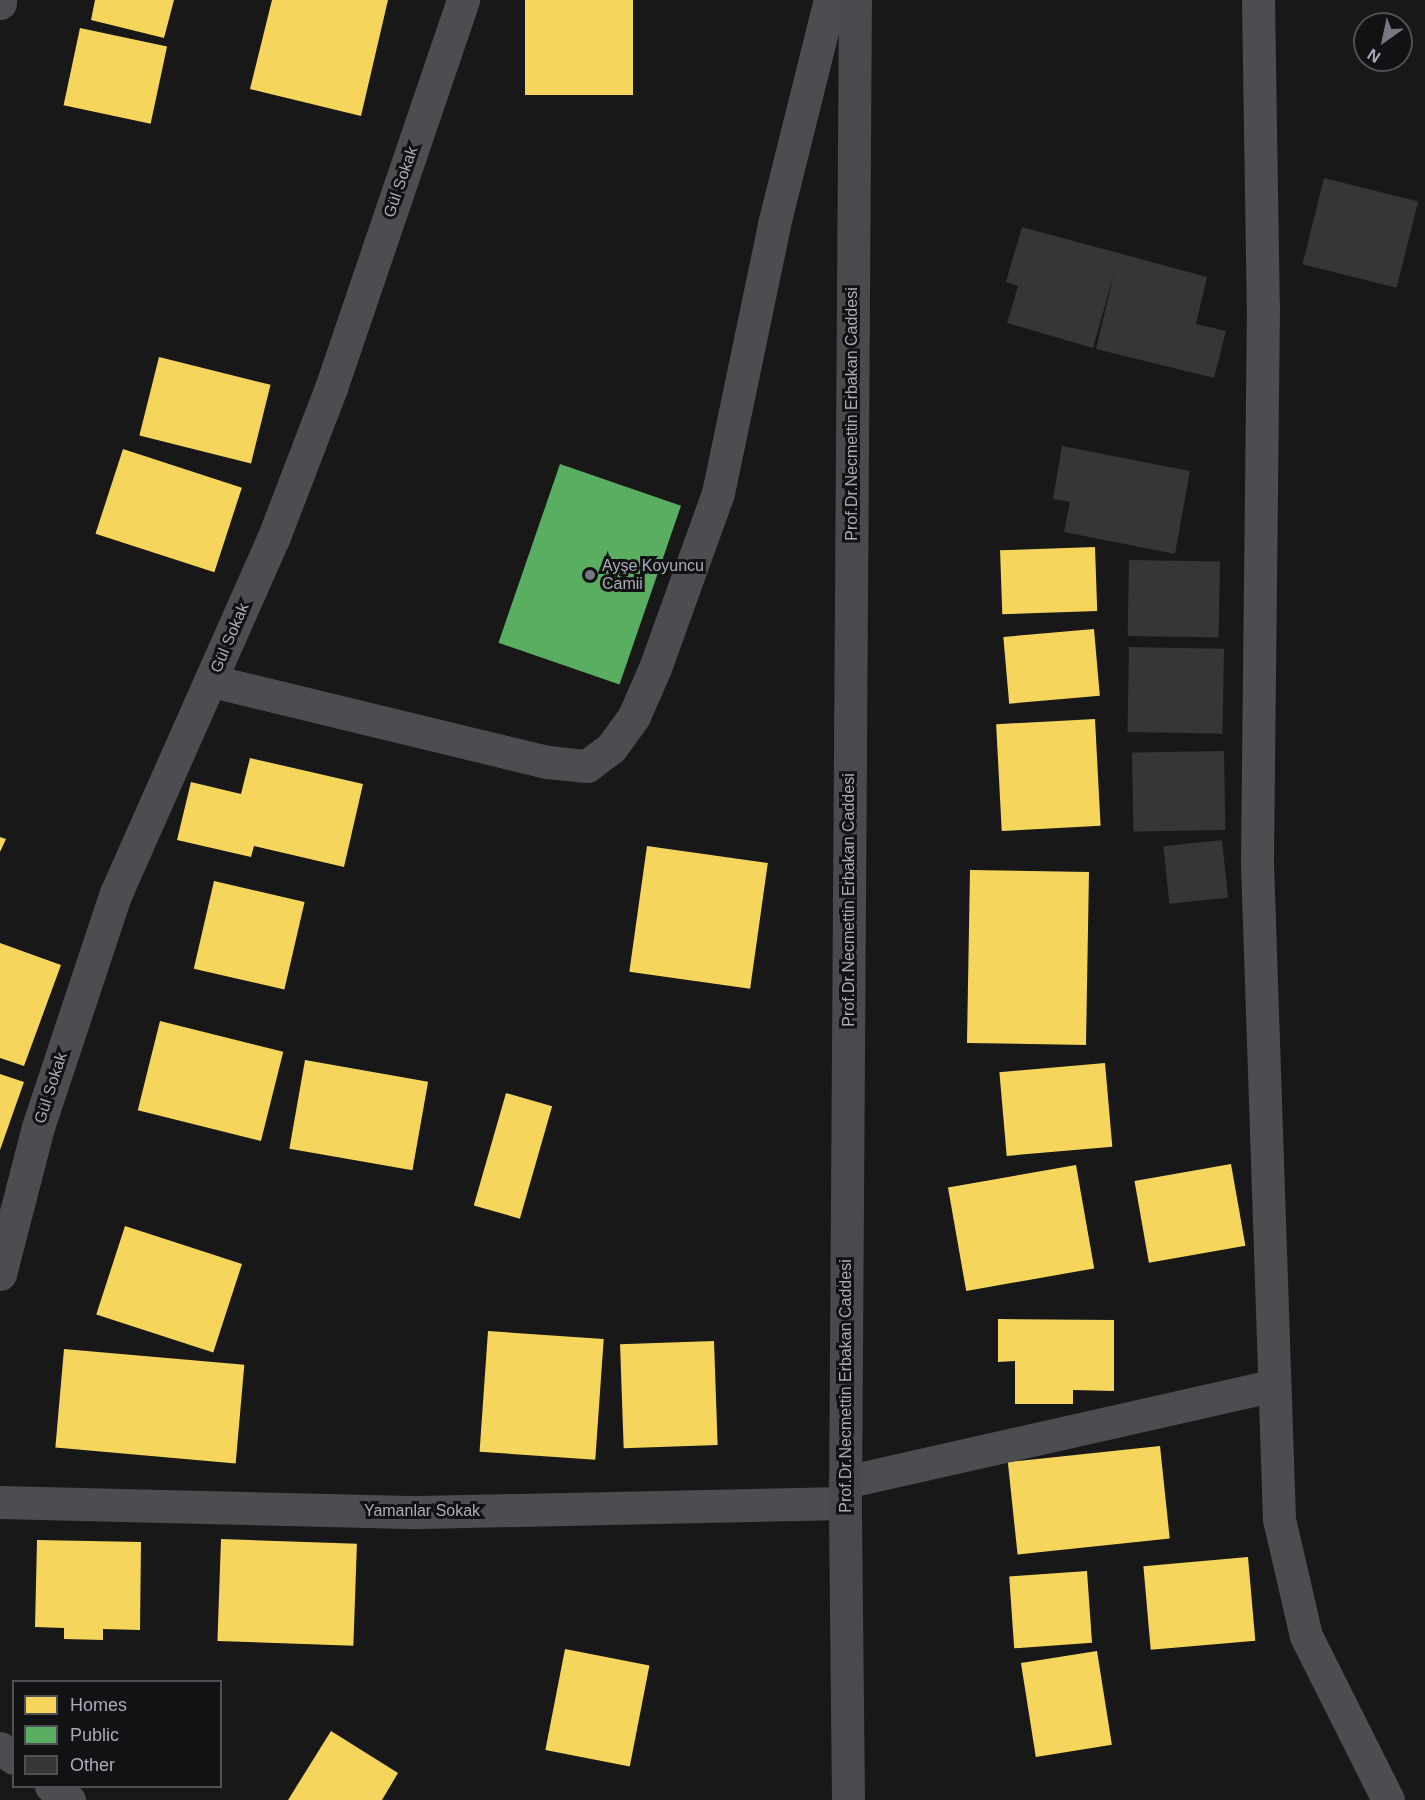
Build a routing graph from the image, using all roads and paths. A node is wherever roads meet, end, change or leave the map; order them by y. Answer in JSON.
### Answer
{"nodes":[{"id":1,"x":463,"y":0,"type":"edge"},
{"id":2,"x":830,"y":0,"type":"edge"},
{"id":3,"x":855,"y":0,"type":"edge"},
{"id":4,"x":1258,"y":0,"type":"edge"},
{"id":5,"x":212,"y":681,"type":"junction"},
{"id":6,"x":0,"y":1274,"type":"edge"},
{"id":7,"x":1274,"y":1385,"type":"junction"},
{"id":8,"x":845,"y":1492,"type":"junction"},
{"id":9,"x":0,"y":1502,"type":"edge"},
{"id":10,"x":54,"y":1788,"type":"edge"},
{"id":11,"x":69,"y":1800,"type":"edge"},
{"id":12,"x":848,"y":1800,"type":"edge"},
{"id":13,"x":1388,"y":1800,"type":"edge"}],
"edges":[{"from":1,"to":5,"type":"street","name":"Gül Sokak"},
{"from":2,"to":5,"type":"street"},
{"from":3,"to":8,"type":"main road","name":"Prof.Dr.Necmettin Erbakan Caddesi"},
{"from":4,"to":7,"type":"street"},
{"from":5,"to":6,"type":"street","name":"Gül Sokak"},
{"from":7,"to":8,"type":"street","name":"Yamanlar Sokak"},
{"from":7,"to":13,"type":"street"},
{"from":8,"to":9,"type":"street","name":"Yamanlar Sokak"},
{"from":8,"to":12,"type":"main road","name":"Prof.Dr.Necmettin Erbakan Caddesi"},
{"from":10,"to":11,"type":"street"}]}
